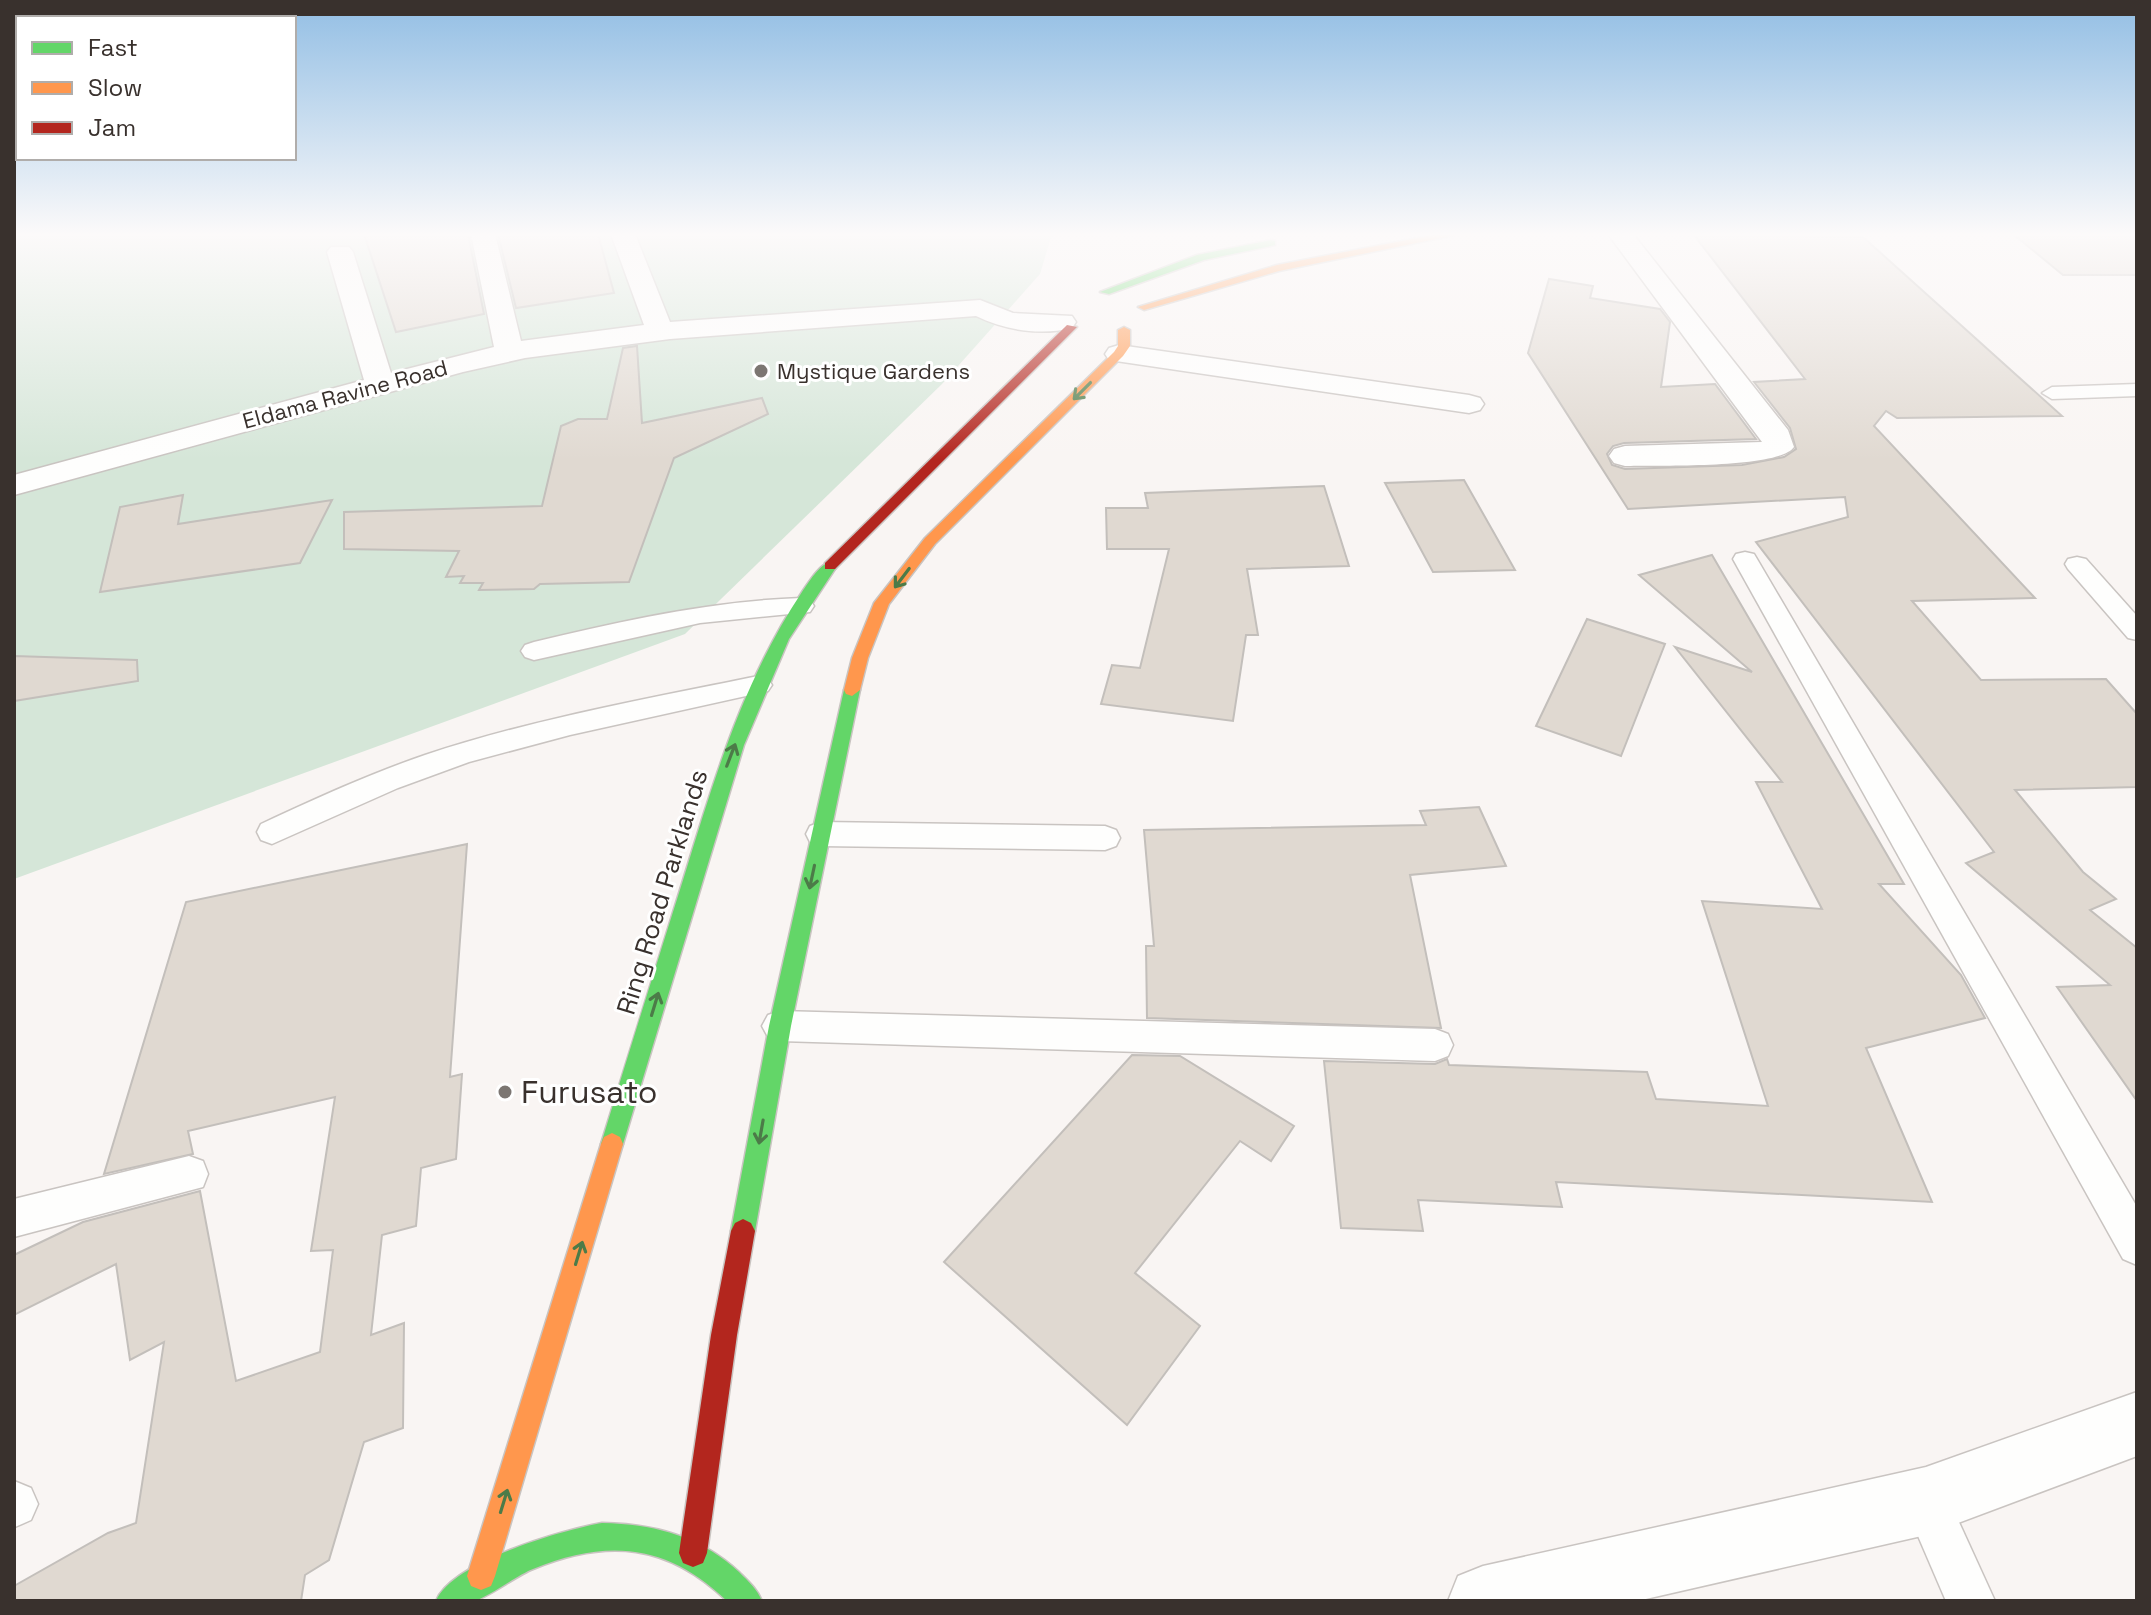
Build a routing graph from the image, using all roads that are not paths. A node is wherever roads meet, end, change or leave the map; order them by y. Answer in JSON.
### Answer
{"nodes":[{"id":1,"x":357,"y":309,"type":"edge"},
{"id":2,"x":500,"y":309,"type":"edge"},
{"id":3,"x":652,"y":309,"type":"edge"},
{"id":4,"x":961,"y":309,"type":"edge"},
{"id":5,"x":983,"y":309,"type":"edge"},
{"id":6,"x":1075,"y":309,"type":"edge"},
{"id":7,"x":1077,"y":309,"type":"edge"},
{"id":8,"x":1144,"y":309,"type":"edge"},
{"id":9,"x":1678,"y":309,"type":"edge"},
{"id":10,"x":660,"y":331,"type":"junction"},
{"id":11,"x":1118,"y":339,"type":"junction"},
{"id":12,"x":509,"y":350,"type":"junction"},
{"id":13,"x":380,"y":385,"type":"junction"},
{"id":14,"x":2137,"y":390,"type":"edge"},
{"id":15,"x":2052,"y":393,"type":"dead end"},
{"id":16,"x":1469,"y":404,"type":"dead end"},
{"id":17,"x":1625,"y":456,"type":"dead end"},
{"id":18,"x":14,"y":485,"type":"edge"},
{"id":19,"x":1745,"y":559,"type":"dead end"},
{"id":20,"x":2077,"y":564,"type":"dead end"},
{"id":21,"x":801,"y":606,"type":"junction"},
{"id":22,"x":2137,"y":632,"type":"edge"},
{"id":23,"x":534,"y":651,"type":"dead end"},
{"id":24,"x":758,"y":685,"type":"junction"},
{"id":25,"x":272,"y":832,"type":"dead end"},
{"id":26,"x":821,"y":834,"type":"junction"},
{"id":27,"x":1105,"y":838,"type":"dead end"},
{"id":28,"x":780,"y":1026,"type":"junction"},
{"id":29,"x":1435,"y":1045,"type":"dead end"},
{"id":30,"x":189,"y":1174,"type":"dead end"},
{"id":31,"x":14,"y":1218,"type":"edge"},
{"id":32,"x":2137,"y":1245,"type":"edge"},
{"id":33,"x":2137,"y":1424,"type":"edge"},
{"id":34,"x":1926,"y":1501,"type":"junction"},
{"id":35,"x":693,"y":1553,"type":"junction"},
{"id":36,"x":481,"y":1576,"type":"junction"},
{"id":37,"x":450,"y":1601,"type":"edge"},
{"id":38,"x":748,"y":1601,"type":"edge"},
{"id":39,"x":1483,"y":1601,"type":"edge"},
{"id":40,"x":1971,"y":1601,"type":"edge"}],
"edges":[{"from":1,"to":13,"type":"street"},
{"from":2,"to":12,"type":"street"},
{"from":3,"to":10,"type":"street"},
{"from":4,"to":10,"type":"street","name":"Eldama Ravine Road"},
{"from":5,"to":6,"type":"street","name":"Eldama Ravine Road"},
{"from":7,"to":21,"type":"street","name":"Ring Road Parklands"},
{"from":8,"to":11,"type":"street"},
{"from":9,"to":17,"type":"street"},
{"from":10,"to":12,"type":"street","name":"Eldama Ravine Road"},
{"from":11,"to":16,"type":"street"},
{"from":11,"to":26,"type":"street","one_way":true},
{"from":12,"to":13,"type":"street","name":"Eldama Ravine Road"},
{"from":13,"to":18,"type":"street","name":"Eldama Ravine Road"},
{"from":14,"to":15,"type":"lane"},
{"from":19,"to":32,"type":"lane"},
{"from":20,"to":22,"type":"lane"},
{"from":21,"to":23,"type":"lane"},
{"from":21,"to":24,"type":"street","name":"Ring Road Parklands"},
{"from":24,"to":25,"type":"lane"},
{"from":36,"to":24,"type":"street","name":"Ring Road Parklands","one_way":true},
{"from":26,"to":27,"type":"lane"},
{"from":26,"to":28,"type":"street","one_way":true},
{"from":28,"to":29,"type":"lane"},
{"from":28,"to":35,"type":"street","one_way":true},
{"from":30,"to":31,"type":"lane"},
{"from":33,"to":34,"type":"street"},
{"from":34,"to":39,"type":"street"},
{"from":34,"to":40,"type":"lane"},
{"from":35,"to":36,"type":"street"},
{"from":35,"to":38,"type":"street"},
{"from":36,"to":37,"type":"street"}]}
